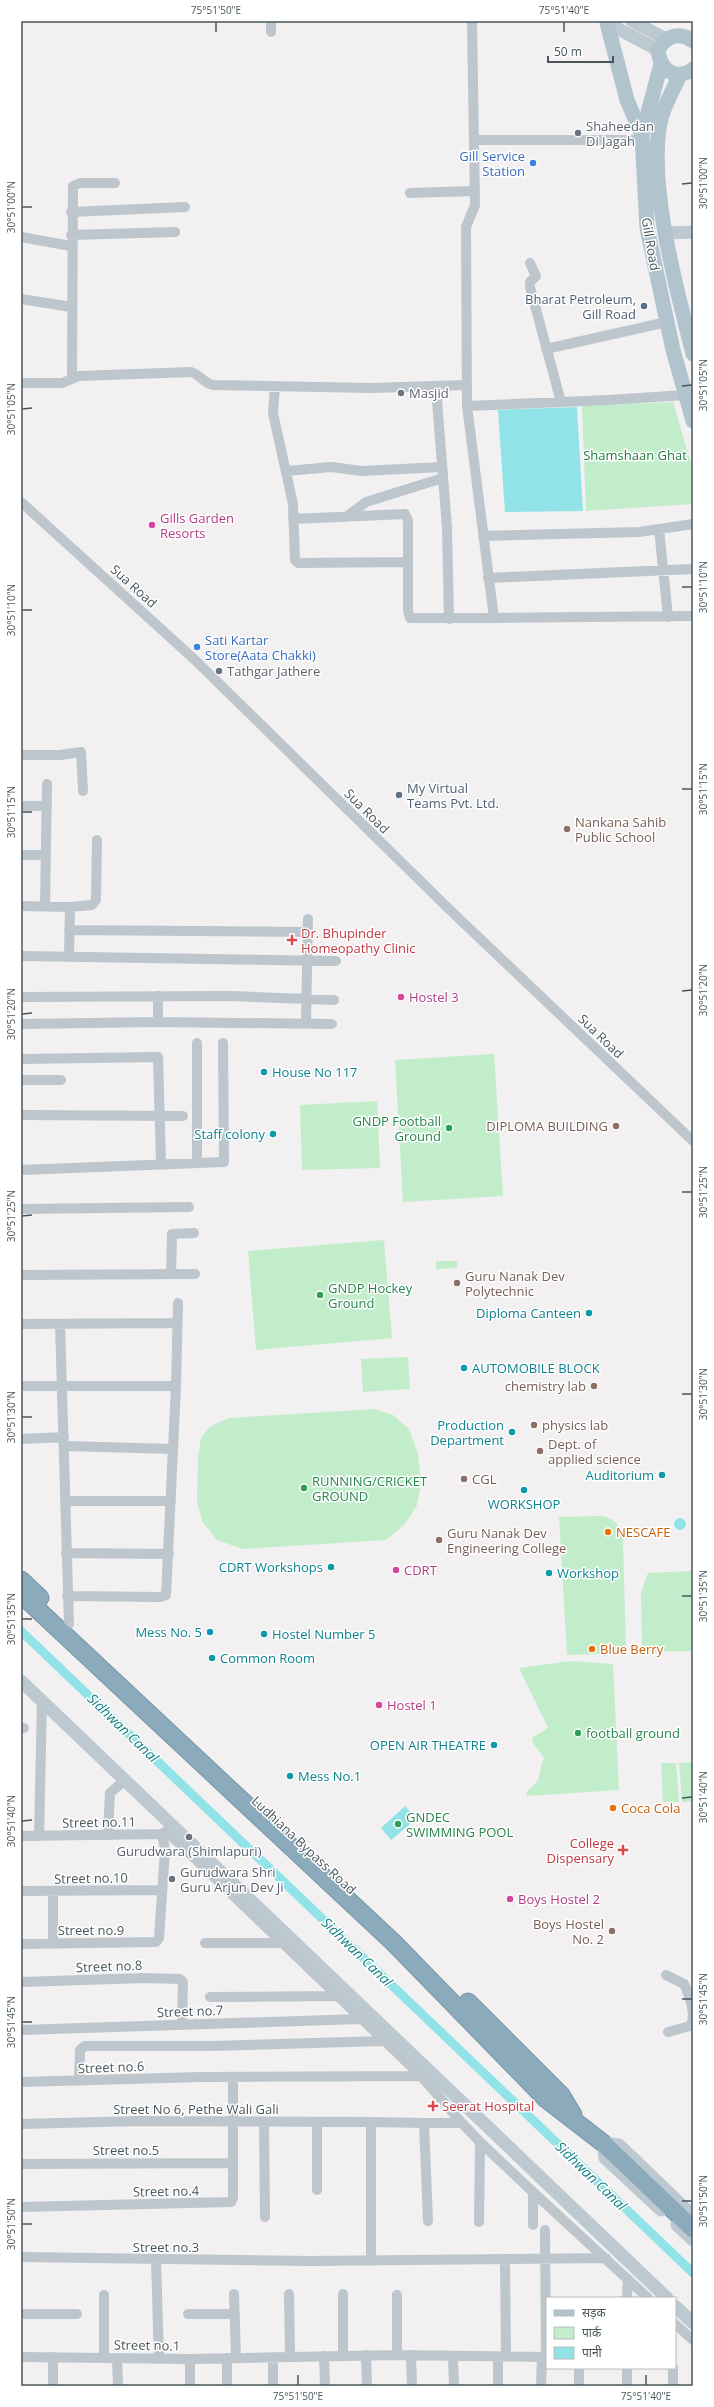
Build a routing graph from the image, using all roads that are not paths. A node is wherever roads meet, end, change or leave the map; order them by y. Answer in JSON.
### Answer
{"nodes":[{"id":1,"x":271,"y":21,"type":"edge"},
{"id":2,"x":472,"y":21,"type":"edge"},
{"id":3,"x":632,"y":21,"type":"edge"},
{"id":4,"x":606,"y":22,"type":"edge"},
{"id":5,"x":271,"y":32,"type":"dead end"},
{"id":6,"x":690,"y":35,"type":"edge"},
{"id":7,"x":662,"y":51,"type":"junction"},
{"id":8,"x":687,"y":72,"type":"edge"},
{"id":9,"x":642,"y":137,"type":"junction"},
{"id":10,"x":474,"y":140,"type":"junction"},
{"id":11,"x":114,"y":183,"type":"dead end"},
{"id":12,"x":475,"y":191,"type":"junction"},
{"id":13,"x":410,"y":193,"type":"dead end"},
{"id":14,"x":185,"y":207,"type":"dead end"},
{"id":15,"x":72,"y":212,"type":"junction"},
{"id":16,"x":175,"y":232,"type":"dead end"},
{"id":17,"x":693,"y":232,"type":"edge"},
{"id":18,"x":666,"y":233,"type":"junction"},
{"id":19,"x":71,"y":235,"type":"junction"},
{"id":20,"x":21,"y":237,"type":"edge"},
{"id":21,"x":71,"y":246,"type":"junction"},
{"id":22,"x":530,"y":263,"type":"dead end"},
{"id":23,"x":21,"y":299,"type":"edge"},
{"id":24,"x":71,"y":307,"type":"junction"},
{"id":25,"x":667,"y":322,"type":"junction"},
{"id":26,"x":546,"y":349,"type":"junction"},
{"id":27,"x":693,"y":354,"type":"edge"},
{"id":28,"x":72,"y":377,"type":"junction"},
{"id":29,"x":21,"y":383,"type":"edge"},
{"id":30,"x":467,"y":385,"type":"junction"},
{"id":31,"x":275,"y":386,"type":"junction"},
{"id":32,"x":436,"y":387,"type":"junction"},
{"id":33,"x":685,"y":395,"type":"junction"},
{"id":34,"x":561,"y":402,"type":"junction"},
{"id":35,"x":467,"y":406,"type":"junction"},
{"id":36,"x":693,"y":421,"type":"edge"},
{"id":37,"x":442,"y":467,"type":"junction"},
{"id":38,"x":287,"y":471,"type":"junction"},
{"id":39,"x":443,"y":478,"type":"junction"},
{"id":40,"x":21,"y":502,"type":"edge"},
{"id":41,"x":346,"y":517,"type":"junction"},
{"id":42,"x":293,"y":519,"type":"junction"},
{"id":43,"x":693,"y":524,"type":"edge"},
{"id":44,"x":659,"y":529,"type":"junction"},
{"id":45,"x":483,"y":536,"type":"junction"},
{"id":46,"x":407,"y":562,"type":"junction"},
{"id":47,"x":693,"y":569,"type":"edge"},
{"id":48,"x":663,"y":571,"type":"junction"},
{"id":49,"x":488,"y":578,"type":"junction"},
{"id":50,"x":693,"y":616,"type":"edge"},
{"id":51,"x":668,"y":617,"type":"junction"},
{"id":52,"x":494,"y":618,"type":"junction"},
{"id":53,"x":449,"y":619,"type":"junction"},
{"id":54,"x":21,"y":755,"type":"edge"},
{"id":55,"x":47,"y":784,"type":"dead end"},
{"id":56,"x":83,"y":791,"type":"dead end"},
{"id":57,"x":21,"y":806,"type":"edge"},
{"id":58,"x":47,"y":806,"type":"junction"},
{"id":59,"x":97,"y":840,"type":"dead end"},
{"id":60,"x":21,"y":855,"type":"edge"},
{"id":61,"x":46,"y":855,"type":"junction"},
{"id":62,"x":21,"y":906,"type":"edge"},
{"id":63,"x":45,"y":906,"type":"junction"},
{"id":64,"x":70,"y":907,"type":"junction"},
{"id":65,"x":308,"y":919,"type":"dead end"},
{"id":66,"x":69,"y":930,"type":"junction"},
{"id":67,"x":308,"y":932,"type":"junction"},
{"id":68,"x":21,"y":956,"type":"edge"},
{"id":69,"x":69,"y":956,"type":"junction"},
{"id":70,"x":307,"y":961,"type":"junction"},
{"id":71,"x":336,"y":961,"type":"dead end"},
{"id":72,"x":158,"y":996,"type":"junction"},
{"id":73,"x":21,"y":997,"type":"edge"},
{"id":74,"x":306,"y":999,"type":"junction"},
{"id":75,"x":334,"y":1000,"type":"dead end"},
{"id":76,"x":158,"y":1022,"type":"junction"},
{"id":77,"x":306,"y":1022,"type":"junction"},
{"id":78,"x":21,"y":1024,"type":"edge"},
{"id":79,"x":332,"y":1024,"type":"dead end"},
{"id":80,"x":197,"y":1043,"type":"dead end"},
{"id":81,"x":223,"y":1043,"type":"dead end"},
{"id":82,"x":21,"y":1059,"type":"edge"},
{"id":83,"x":21,"y":1080,"type":"edge"},
{"id":84,"x":61,"y":1080,"type":"dead end"},
{"id":85,"x":21,"y":1115,"type":"edge"},
{"id":86,"x":160,"y":1116,"type":"junction"},
{"id":87,"x":183,"y":1116,"type":"dead end"},
{"id":88,"x":693,"y":1141,"type":"edge"},
{"id":89,"x":197,"y":1163,"type":"junction"},
{"id":90,"x":161,"y":1164,"type":"junction"},
{"id":91,"x":21,"y":1170,"type":"edge"},
{"id":92,"x":189,"y":1207,"type":"dead end"},
{"id":93,"x":21,"y":1209,"type":"edge"},
{"id":94,"x":194,"y":1233,"type":"dead end"},
{"id":95,"x":171,"y":1274,"type":"junction"},
{"id":96,"x":196,"y":1274,"type":"dead end"},
{"id":97,"x":21,"y":1275,"type":"edge"},
{"id":98,"x":178,"y":1303,"type":"dead end"},
{"id":99,"x":177,"y":1323,"type":"junction"},
{"id":100,"x":21,"y":1324,"type":"edge"},
{"id":101,"x":60,"y":1324,"type":"junction"},
{"id":102,"x":61,"y":1384,"type":"junction"},
{"id":103,"x":21,"y":1386,"type":"edge"},
{"id":104,"x":176,"y":1386,"type":"junction"},
{"id":105,"x":21,"y":1439,"type":"edge"},
{"id":106,"x":64,"y":1442,"type":"junction"},
{"id":107,"x":173,"y":1448,"type":"junction"},
{"id":108,"x":65,"y":1501,"type":"junction"},
{"id":109,"x":171,"y":1501,"type":"junction"},
{"id":110,"x":66,"y":1553,"type":"junction"},
{"id":111,"x":169,"y":1554,"type":"junction"},
{"id":112,"x":21,"y":1580,"type":"edge"},
{"id":113,"x":21,"y":1594,"type":"edge"},
{"id":114,"x":67,"y":1596,"type":"junction"},
{"id":115,"x":69,"y":1624,"type":"junction"},
{"id":116,"x":21,"y":1681,"type":"edge"},
{"id":117,"x":42,"y":1701,"type":"junction"},
{"id":118,"x":126,"y":1780,"type":"junction"},
{"id":119,"x":167,"y":1830,"type":"junction"},
{"id":120,"x":108,"y":1835,"type":"junction"},
{"id":121,"x":21,"y":1836,"type":"edge"},
{"id":122,"x":39,"y":1836,"type":"junction"},
{"id":123,"x":162,"y":1890,"type":"junction"},
{"id":124,"x":21,"y":1891,"type":"edge"},
{"id":125,"x":53,"y":1891,"type":"junction"},
{"id":126,"x":53,"y":1943,"type":"junction"},
{"id":127,"x":205,"y":1943,"type":"dead end"},
{"id":128,"x":281,"y":1943,"type":"junction"},
{"id":129,"x":21,"y":1944,"type":"edge"},
{"id":130,"x":666,"y":1975,"type":"dead end"},
{"id":131,"x":21,"y":1982,"type":"edge"},
{"id":132,"x":336,"y":1996,"type":"junction"},
{"id":133,"x":210,"y":1997,"type":"dead end"},
{"id":134,"x":360,"y":2019,"type":"junction"},
{"id":135,"x":182,"y":2024,"type":"junction"},
{"id":136,"x":21,"y":2030,"type":"edge"},
{"id":137,"x":668,"y":2032,"type":"dead end"},
{"id":138,"x":383,"y":2040,"type":"junction"},
{"id":139,"x":233,"y":2076,"type":"junction"},
{"id":140,"x":421,"y":2076,"type":"junction"},
{"id":141,"x":79,"y":2081,"type":"junction"},
{"id":142,"x":21,"y":2082,"type":"edge"},
{"id":143,"x":232,"y":2121,"type":"junction"},
{"id":144,"x":577,"y":2121,"type":"junction"},
{"id":145,"x":264,"y":2122,"type":"junction"},
{"id":146,"x":371,"y":2122,"type":"junction"},
{"id":147,"x":317,"y":2123,"type":"junction"},
{"id":148,"x":424,"y":2123,"type":"junction"},
{"id":149,"x":462,"y":2123,"type":"junction"},
{"id":150,"x":21,"y":2124,"type":"edge"},
{"id":151,"x":480,"y":2142,"type":"junction"},
{"id":152,"x":603,"y":2143,"type":"junction"},
{"id":153,"x":232,"y":2163,"type":"junction"},
{"id":154,"x":21,"y":2164,"type":"edge"},
{"id":155,"x":317,"y":2190,"type":"dead end"},
{"id":156,"x":533,"y":2192,"type":"junction"},
{"id":157,"x":21,"y":2208,"type":"edge"},
{"id":158,"x":693,"y":2216,"type":"edge"},
{"id":159,"x":265,"y":2217,"type":"dead end"},
{"id":160,"x":428,"y":2221,"type":"dead end"},
{"id":161,"x":480,"y":2222,"type":"dead end"},
{"id":162,"x":533,"y":2224,"type":"dead end"},
{"id":163,"x":693,"y":2229,"type":"edge"},
{"id":164,"x":545,"y":2230,"type":"dead end"},
{"id":165,"x":693,"y":2240,"type":"edge"},
{"id":166,"x":21,"y":2257,"type":"edge"},
{"id":167,"x":606,"y":2258,"type":"junction"},
{"id":168,"x":371,"y":2259,"type":"junction"},
{"id":169,"x":156,"y":2260,"type":"junction"},
{"id":170,"x":505,"y":2260,"type":"junction"},
{"id":171,"x":546,"y":2260,"type":"junction"},
{"id":172,"x":628,"y":2279,"type":"junction"},
{"id":173,"x":104,"y":2294,"type":"dead end"},
{"id":174,"x":234,"y":2294,"type":"dead end"},
{"id":175,"x":288,"y":2294,"type":"dead end"},
{"id":176,"x":343,"y":2294,"type":"dead end"},
{"id":177,"x":397,"y":2295,"type":"dead end"},
{"id":178,"x":627,"y":2297,"type":"edge"},
{"id":179,"x":647,"y":2297,"type":"edge"},
{"id":180,"x":666,"y":2297,"type":"edge"},
{"id":181,"x":676,"y":2307,"type":"edge"},
{"id":182,"x":21,"y":2314,"type":"edge"},
{"id":183,"x":77,"y":2314,"type":"dead end"},
{"id":184,"x":188,"y":2314,"type":"dead end"},
{"id":185,"x":235,"y":2314,"type":"junction"},
{"id":186,"x":693,"y":2323,"type":"edge"},
{"id":187,"x":676,"y":2325,"type":"edge"},
{"id":188,"x":693,"y":2340,"type":"edge"},
{"id":189,"x":343,"y":2355,"type":"junction"},
{"id":190,"x":366,"y":2355,"type":"junction"},
{"id":191,"x":397,"y":2355,"type":"junction"},
{"id":192,"x":411,"y":2355,"type":"junction"},
{"id":193,"x":324,"y":2356,"type":"junction"},
{"id":194,"x":453,"y":2356,"type":"junction"},
{"id":195,"x":21,"y":2357,"type":"edge"},
{"id":196,"x":53,"y":2357,"type":"junction"},
{"id":197,"x":272,"y":2357,"type":"junction"},
{"id":198,"x":290,"y":2357,"type":"junction"},
{"id":199,"x":502,"y":2357,"type":"junction"},
{"id":200,"x":545,"y":2357,"type":"edge"},
{"id":201,"x":104,"y":2358,"type":"junction"},
{"id":202,"x":117,"y":2358,"type":"junction"},
{"id":203,"x":232,"y":2358,"type":"junction"},
{"id":204,"x":159,"y":2359,"type":"junction"},
{"id":205,"x":190,"y":2359,"type":"junction"},
{"id":206,"x":579,"y":2369,"type":"edge"},
{"id":207,"x":627,"y":2369,"type":"edge"},
{"id":208,"x":673,"y":2369,"type":"edge"},
{"id":209,"x":53,"y":2386,"type":"edge"},
{"id":210,"x":118,"y":2386,"type":"edge"},
{"id":211,"x":190,"y":2386,"type":"edge"},
{"id":212,"x":227,"y":2386,"type":"edge"},
{"id":213,"x":273,"y":2386,"type":"edge"},
{"id":214,"x":325,"y":2386,"type":"edge"},
{"id":215,"x":367,"y":2386,"type":"edge"},
{"id":216,"x":412,"y":2386,"type":"edge"},
{"id":217,"x":454,"y":2386,"type":"edge"},
{"id":218,"x":498,"y":2386,"type":"edge"},
{"id":219,"x":541,"y":2386,"type":"edge"},
{"id":220,"x":579,"y":2386,"type":"edge"},
{"id":221,"x":628,"y":2386,"type":"edge"},
{"id":222,"x":673,"y":2386,"type":"edge"}],
"edges":[{"from":1,"to":5,"type":"street"},
{"from":2,"to":10,"type":"street"},
{"from":3,"to":7,"type":"street"},
{"from":4,"to":7,"type":"street"},
{"from":4,"to":9,"type":"main road"},
{"from":6,"to":7,"type":"main road"},
{"from":7,"to":8,"type":"main road"},
{"from":7,"to":9,"type":"main road","name":"Gill Road"},
{"from":8,"to":18,"type":"main road","name":"Gill Road"},
{"from":9,"to":10,"type":"street"},
{"from":9,"to":25,"type":"main road","name":"Gill Road"},
{"from":10,"to":12,"type":"street"},
{"from":11,"to":15,"type":"street"},
{"from":12,"to":13,"type":"street"},
{"from":12,"to":30,"type":"street"},
{"from":14,"to":15,"type":"street"},
{"from":15,"to":19,"type":"street"},
{"from":16,"to":19,"type":"street"},
{"from":17,"to":18,"type":"street"},
{"from":18,"to":27,"type":"main road","name":"Gill Road"},
{"from":19,"to":21,"type":"street"},
{"from":20,"to":21,"type":"street"},
{"from":21,"to":24,"type":"street"},
{"from":22,"to":26,"type":"street"},
{"from":23,"to":24,"type":"street"},
{"from":24,"to":28,"type":"street"},
{"from":25,"to":26,"type":"street"},
{"from":25,"to":33,"type":"main road","name":"Gill Road"},
{"from":26,"to":34,"type":"street"},
{"from":28,"to":29,"type":"street"},
{"from":28,"to":31,"type":"street"},
{"from":30,"to":32,"type":"street"},
{"from":30,"to":35,"type":"street"},
{"from":31,"to":32,"type":"street"},
{"from":31,"to":38,"type":"street"},
{"from":32,"to":37,"type":"street"},
{"from":33,"to":34,"type":"street"},
{"from":33,"to":36,"type":"main road","name":"Gill Road"},
{"from":34,"to":35,"type":"street"},
{"from":35,"to":45,"type":"street"},
{"from":37,"to":38,"type":"street"},
{"from":37,"to":39,"type":"street"},
{"from":38,"to":42,"type":"street"},
{"from":39,"to":41,"type":"street"},
{"from":39,"to":53,"type":"street"},
{"from":40,"to":88,"type":"street","name":"Sua Road"},
{"from":41,"to":42,"type":"street"},
{"from":41,"to":46,"type":"street"},
{"from":42,"to":46,"type":"street"},
{"from":43,"to":44,"type":"street"},
{"from":44,"to":45,"type":"street"},
{"from":44,"to":48,"type":"street"},
{"from":45,"to":49,"type":"street"},
{"from":46,"to":53,"type":"street"},
{"from":47,"to":48,"type":"street"},
{"from":48,"to":49,"type":"street"},
{"from":48,"to":51,"type":"street"},
{"from":49,"to":52,"type":"street"},
{"from":50,"to":51,"type":"street"},
{"from":51,"to":52,"type":"street"},
{"from":52,"to":53,"type":"street"},
{"from":54,"to":56,"type":"street"},
{"from":55,"to":58,"type":"street"},
{"from":57,"to":58,"type":"street"},
{"from":58,"to":61,"type":"street"},
{"from":59,"to":64,"type":"street"},
{"from":60,"to":61,"type":"street"},
{"from":61,"to":63,"type":"street"},
{"from":62,"to":63,"type":"street"},
{"from":63,"to":64,"type":"street"},
{"from":64,"to":66,"type":"street"},
{"from":65,"to":67,"type":"street"},
{"from":66,"to":67,"type":"street"},
{"from":66,"to":69,"type":"street"},
{"from":67,"to":70,"type":"street"},
{"from":68,"to":69,"type":"street"},
{"from":69,"to":70,"type":"street"},
{"from":70,"to":71,"type":"street"},
{"from":70,"to":74,"type":"street"},
{"from":72,"to":73,"type":"street"},
{"from":72,"to":74,"type":"street"},
{"from":72,"to":76,"type":"street"},
{"from":74,"to":75,"type":"street"},
{"from":74,"to":77,"type":"street"},
{"from":76,"to":77,"type":"street"},
{"from":76,"to":78,"type":"street"},
{"from":77,"to":79,"type":"street"},
{"from":80,"to":89,"type":"street"},
{"from":81,"to":89,"type":"street"},
{"from":82,"to":86,"type":"street"},
{"from":83,"to":84,"type":"street"},
{"from":85,"to":86,"type":"street"},
{"from":86,"to":87,"type":"street"},
{"from":86,"to":90,"type":"street"},
{"from":89,"to":90,"type":"street"},
{"from":90,"to":91,"type":"street"},
{"from":92,"to":93,"type":"street"},
{"from":94,"to":95,"type":"street"},
{"from":95,"to":96,"type":"street"},
{"from":95,"to":97,"type":"street"},
{"from":98,"to":99,"type":"street"},
{"from":99,"to":101,"type":"street"},
{"from":99,"to":104,"type":"street"},
{"from":100,"to":101,"type":"street"},
{"from":101,"to":102,"type":"street"},
{"from":102,"to":103,"type":"street"},
{"from":102,"to":104,"type":"street"},
{"from":102,"to":106,"type":"street"},
{"from":104,"to":107,"type":"street"},
{"from":105,"to":106,"type":"street"},
{"from":106,"to":107,"type":"street"},
{"from":106,"to":108,"type":"street"},
{"from":107,"to":109,"type":"street"},
{"from":108,"to":109,"type":"street"},
{"from":108,"to":110,"type":"street"},
{"from":109,"to":111,"type":"street"},
{"from":110,"to":111,"type":"street"},
{"from":110,"to":114,"type":"street"},
{"from":111,"to":114,"type":"street"},
{"from":112,"to":115,"type":"highway","name":"Ludhiana Bypass Road"},
{"from":113,"to":144,"type":"highway","name":"Ludhiana Bypass Road"},
{"from":114,"to":115,"type":"street"},
{"from":115,"to":144,"type":"highway","name":"Ludhiana Bypass Road"},
{"from":116,"to":117,"type":"street"},
{"from":117,"to":118,"type":"street"},
{"from":117,"to":122,"type":"street"},
{"from":118,"to":119,"type":"street"},
{"from":118,"to":120,"type":"street"},
{"from":119,"to":120,"type":"street","name":"Street no.11"},
{"from":119,"to":123,"type":"street"},
{"from":119,"to":128,"type":"street"},
{"from":119,"to":180,"type":"street"},
{"from":120,"to":122,"type":"street","name":"Street no.11"},
{"from":121,"to":122,"type":"street","name":"Street no.11"},
{"from":123,"to":125,"type":"street","name":"Street no.10"},
{"from":123,"to":126,"type":"street","name":"Street no.9"},
{"from":124,"to":125,"type":"street","name":"Street no.10"},
{"from":125,"to":126,"type":"street"},
{"from":126,"to":129,"type":"street","name":"Street no.9"},
{"from":127,"to":128,"type":"street"},
{"from":128,"to":132,"type":"street"},
{"from":130,"to":137,"type":"street"},
{"from":131,"to":135,"type":"street","name":"Street no.8"},
{"from":132,"to":133,"type":"street"},
{"from":132,"to":134,"type":"street"},
{"from":134,"to":135,"type":"street","name":"Street no.7"},
{"from":134,"to":138,"type":"street"},
{"from":135,"to":136,"type":"street","name":"Street no.7"},
{"from":138,"to":140,"type":"street"},
{"from":138,"to":141,"type":"street"},
{"from":139,"to":140,"type":"street","name":"Street no.6"},
{"from":139,"to":141,"type":"street","name":"Street no.6"},
{"from":139,"to":143,"type":"street","name":"Street no.4"},
{"from":140,"to":149,"type":"street"},
{"from":141,"to":142,"type":"street","name":"Street no.6"},
{"from":143,"to":145,"type":"street","name":"Street No 6, Pethe Wali Gali"},
{"from":143,"to":150,"type":"street","name":"Street No 6, Pethe Wali Gali"},
{"from":143,"to":153,"type":"street","name":"Street no.4"},
{"from":144,"to":152,"type":"highway","name":"Ludhiana Bypass Road"},
{"from":145,"to":147,"type":"street","name":"Street No 6, Pethe Wali Gali"},
{"from":145,"to":159,"type":"street"},
{"from":146,"to":147,"type":"street","name":"Street No 6, Pethe Wali Gali"},
{"from":146,"to":148,"type":"street","name":"Street No 6, Pethe Wali Gali"},
{"from":146,"to":168,"type":"street"},
{"from":147,"to":155,"type":"street"},
{"from":148,"to":149,"type":"street","name":"Street No 6, Pethe Wali Gali"},
{"from":148,"to":160,"type":"street"},
{"from":149,"to":151,"type":"street"},
{"from":151,"to":156,"type":"street"},
{"from":151,"to":161,"type":"street"},
{"from":152,"to":158,"type":"street"},
{"from":152,"to":163,"type":"highway","name":"Ludhiana Bypass Road"},
{"from":152,"to":165,"type":"street"},
{"from":153,"to":154,"type":"street","name":"Street no.5"},
{"from":153,"to":157,"type":"street","name":"Street no.4"},
{"from":156,"to":162,"type":"street"},
{"from":156,"to":167,"type":"street"},
{"from":164,"to":171,"type":"street"},
{"from":166,"to":169,"type":"street","name":"Street no.3"},
{"from":167,"to":171,"type":"street","name":"Street no.3"},
{"from":167,"to":172,"type":"street"},
{"from":168,"to":169,"type":"street","name":"Street no.3"},
{"from":168,"to":170,"type":"street","name":"Street no.3"},
{"from":169,"to":204,"type":"street"},
{"from":170,"to":171,"type":"street","name":"Street no.3"},
{"from":170,"to":199,"type":"street"},
{"from":171,"to":200,"type":"street"},
{"from":172,"to":178,"type":"street"},
{"from":172,"to":179,"type":"street"},
{"from":173,"to":201,"type":"street"},
{"from":174,"to":185,"type":"street"},
{"from":175,"to":198,"type":"street"},
{"from":176,"to":189,"type":"street"},
{"from":177,"to":191,"type":"street"},
{"from":181,"to":186,"type":"street"},
{"from":182,"to":183,"type":"street"},
{"from":184,"to":185,"type":"street"},
{"from":185,"to":203,"type":"street"},
{"from":187,"to":188,"type":"street"},
{"from":189,"to":190,"type":"street","name":"Street no.1"},
{"from":189,"to":193,"type":"street","name":"Street no.1"},
{"from":190,"to":191,"type":"street","name":"Street no.1"},
{"from":190,"to":215,"type":"street"},
{"from":191,"to":192,"type":"street","name":"Street no.1"},
{"from":192,"to":194,"type":"street","name":"Street no.1"},
{"from":192,"to":216,"type":"street"},
{"from":193,"to":198,"type":"street","name":"Street no.1"},
{"from":193,"to":214,"type":"street"},
{"from":194,"to":199,"type":"street","name":"Street no.1"},
{"from":194,"to":217,"type":"street"},
{"from":195,"to":196,"type":"street","name":"Street no.1"},
{"from":196,"to":201,"type":"street","name":"Street no.1"},
{"from":196,"to":209,"type":"street"},
{"from":197,"to":198,"type":"street","name":"Street no.1"},
{"from":197,"to":203,"type":"street","name":"Street no.1"},
{"from":197,"to":213,"type":"street"},
{"from":199,"to":200,"type":"street","name":"Street no.1"},
{"from":199,"to":218,"type":"street"},
{"from":200,"to":219,"type":"street"},
{"from":201,"to":202,"type":"street","name":"Street no.1"},
{"from":202,"to":204,"type":"street","name":"Street no.1"},
{"from":202,"to":210,"type":"street"},
{"from":203,"to":205,"type":"street","name":"Street no.1"},
{"from":203,"to":212,"type":"street"},
{"from":204,"to":205,"type":"street","name":"Street no.1"},
{"from":205,"to":211,"type":"street"},
{"from":206,"to":220,"type":"street"},
{"from":207,"to":221,"type":"street"},
{"from":208,"to":222,"type":"street"}]}
